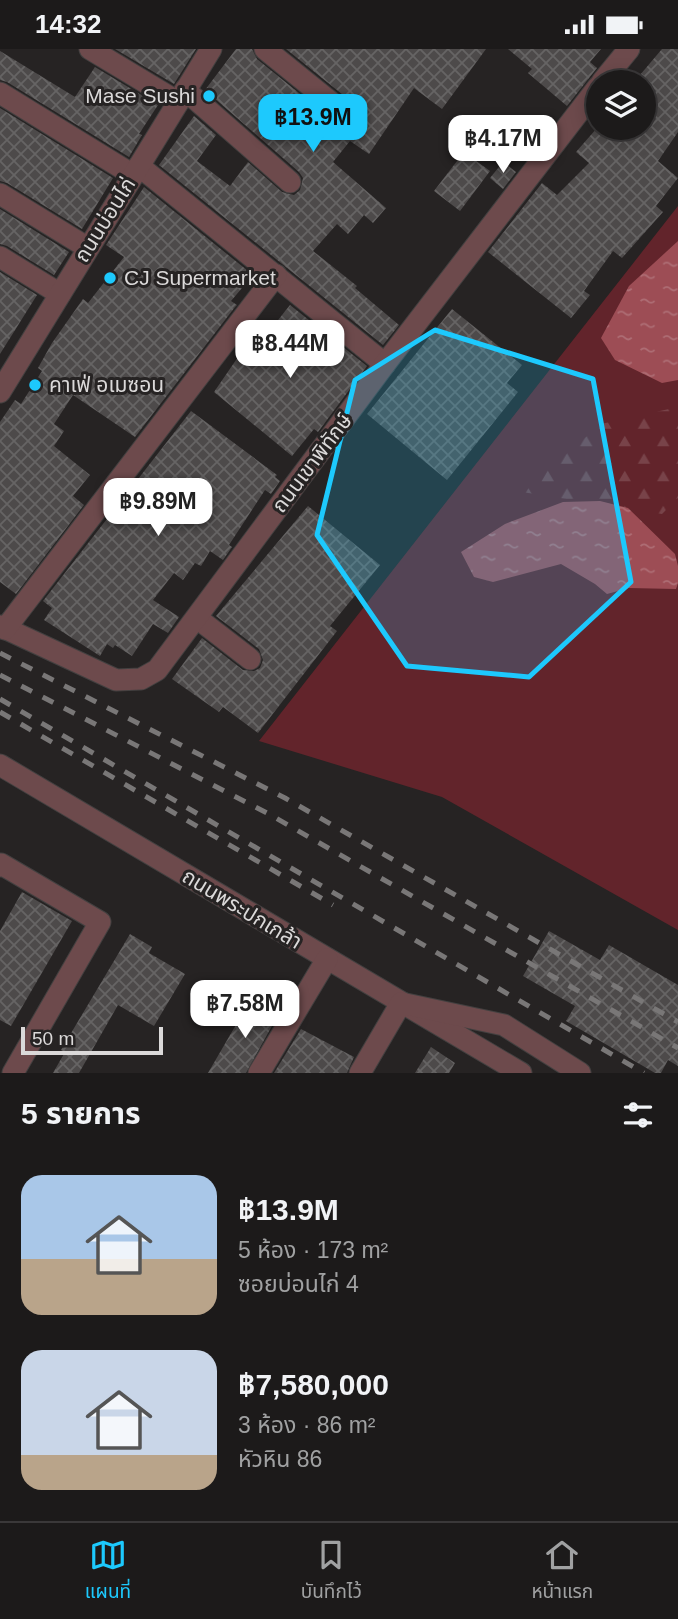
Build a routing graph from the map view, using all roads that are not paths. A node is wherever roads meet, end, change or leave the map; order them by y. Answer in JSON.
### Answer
{"nodes":[{"id":1,"x":90,"y":49,"type":"edge"},
{"id":2,"x":211,"y":49,"type":"edge"},
{"id":3,"x":265,"y":49,"type":"edge"},
{"id":4,"x":629,"y":49,"type":"edge"},
{"id":5,"x":612,"y":70,"type":"edge"},
{"id":6,"x":0,"y":93,"type":"edge"},
{"id":7,"x":182,"y":96,"type":"junction"},
{"id":8,"x":586,"y":103,"type":"edge"},
{"id":9,"x":349,"y":117,"type":"dead end"},
{"id":10,"x":136,"y":170,"type":"junction"},
{"id":11,"x":290,"y":182,"type":"dead end"},
{"id":12,"x":0,"y":194,"type":"edge"},
{"id":13,"x":89,"y":248,"type":"junction"},
{"id":14,"x":0,"y":257,"type":"edge"},
{"id":15,"x":276,"y":275,"type":"junction"},
{"id":16,"x":60,"y":294,"type":"junction"},
{"id":17,"x":385,"y":364,"type":"junction"},
{"id":18,"x":0,"y":392,"type":"edge"},
{"id":19,"x":197,"y":618,"type":"junction"},
{"id":20,"x":3,"y":628,"type":"edge"},
{"id":21,"x":250,"y":659,"type":"dead end"},
{"id":22,"x":0,"y":765,"type":"edge"},
{"id":23,"x":0,"y":866,"type":"edge"},
{"id":24,"x":327,"y":959,"type":"junction"},
{"id":25,"x":401,"y":1003,"type":"junction"},
{"id":26,"x":13,"y":1073,"type":"edge"},
{"id":27,"x":259,"y":1073,"type":"edge"},
{"id":28,"x":360,"y":1073,"type":"edge"},
{"id":29,"x":522,"y":1073,"type":"edge"},
{"id":30,"x":580,"y":1073,"type":"edge"}],
"edges":[{"from":1,"to":7,"type":"street"},
{"from":2,"to":7,"type":"street","name":"ถนนบ่อนไก่"},
{"from":3,"to":9,"type":"street"},
{"from":4,"to":5,"type":"street"},
{"from":6,"to":10,"type":"street"},
{"from":7,"to":10,"type":"street","name":"ถนนบ่อนไก่"},
{"from":7,"to":11,"type":"street"},
{"from":8,"to":17,"type":"street","name":"ถนนเขาพิทักษ์"},
{"from":10,"to":13,"type":"street","name":"ถนนบ่อนไก่"},
{"from":10,"to":15,"type":"street"},
{"from":12,"to":13,"type":"street"},
{"from":13,"to":16,"type":"street","name":"ถนนบ่อนไก่"},
{"from":14,"to":16,"type":"street"},
{"from":15,"to":17,"type":"street"},
{"from":15,"to":20,"type":"street"},
{"from":16,"to":18,"type":"street","name":"ถนนบ่อนไก่"},
{"from":17,"to":19,"type":"street","name":"ถนนเขาพิทักษ์"},
{"from":19,"to":20,"type":"street","name":"ถนนเขาพิทักษ์"},
{"from":19,"to":21,"type":"street"},
{"from":22,"to":24,"type":"street","name":"ถนนพระปกเกล้า"},
{"from":23,"to":26,"type":"street"},
{"from":24,"to":25,"type":"street","name":"ถนนพระปกเกล้า"},
{"from":24,"to":27,"type":"street"},
{"from":25,"to":28,"type":"street"},
{"from":25,"to":29,"type":"street","name":"ถนนพระปกเกล้า"},
{"from":25,"to":30,"type":"street"}]}
